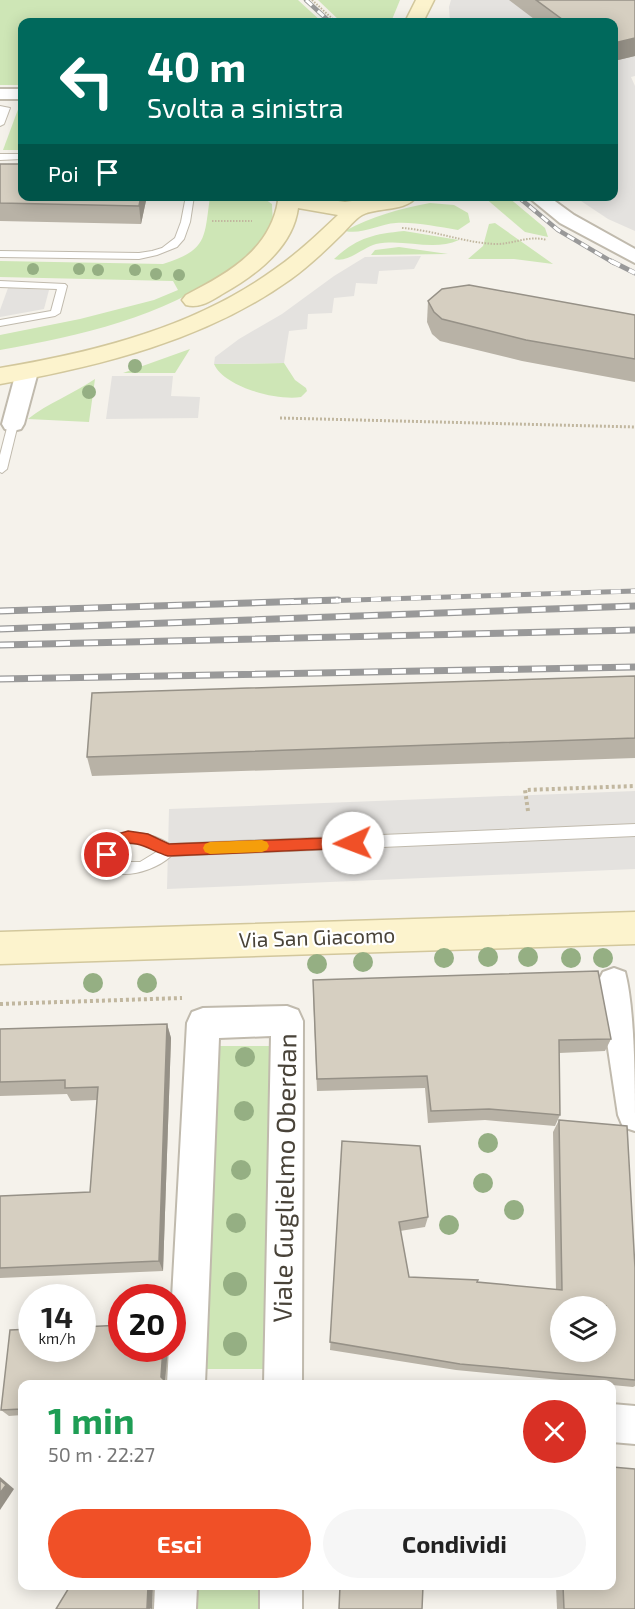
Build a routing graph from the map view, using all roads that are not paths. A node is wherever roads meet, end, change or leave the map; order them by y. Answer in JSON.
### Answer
{"nodes":[{"id":1,"x":425,"y":0,"type":"edge"},
{"id":2,"x":416,"y":18,"type":"edge"},
{"id":3,"x":0,"y":94,"type":"edge"},
{"id":4,"x":18,"y":94,"type":"edge"},
{"id":5,"x":0,"y":108,"type":"edge"},
{"id":6,"x":0,"y":124,"type":"edge"},
{"id":7,"x":0,"y":157,"type":"edge"},
{"id":8,"x":18,"y":157,"type":"edge"},
{"id":9,"x":189,"y":201,"type":"edge"},
{"id":10,"x":286,"y":201,"type":"edge"},
{"id":11,"x":297,"y":201,"type":"edge"},
{"id":12,"x":393,"y":201,"type":"edge"},
{"id":13,"x":543,"y":201,"type":"edge"},
{"id":14,"x":357,"y":208,"type":"junction"},
{"id":15,"x":0,"y":254,"type":"edge"},
{"id":16,"x":635,"y":257,"type":"edge"},
{"id":17,"x":0,"y":284,"type":"edge"},
{"id":18,"x":0,"y":322,"type":"edge"},
{"id":19,"x":49,"y":349,"type":"junction"},
{"id":20,"x":0,"y":358,"type":"edge"},
{"id":21,"x":27,"y":372,"type":"junction"},
{"id":22,"x":0,"y":376,"type":"edge"},
{"id":23,"x":13,"y":424,"type":"joint"},
{"id":24,"x":2,"y":469,"type":"dead end"},
{"id":25,"x":635,"y":830,"type":"edge"},
{"id":26,"x":168,"y":850,"type":"dead end"},
{"id":27,"x":635,"y":928,"type":"edge"},
{"id":28,"x":0,"y":948,"type":"edge"},
{"id":29,"x":614,"y":982,"type":"dead end"},
{"id":30,"x":635,"y":1116,"type":"edge"},
{"id":31,"x":186,"y":1380,"type":"edge"},
{"id":32,"x":283,"y":1380,"type":"edge"},
{"id":33,"x":616,"y":1423,"type":"edge"},
{"id":34,"x":635,"y":1425,"type":"edge"},
{"id":35,"x":176,"y":1590,"type":"edge"},
{"id":36,"x":281,"y":1590,"type":"edge"},
{"id":37,"x":175,"y":1609,"type":"edge"},
{"id":38,"x":281,"y":1609,"type":"edge"}],
"edges":[{"from":1,"to":2,"type":"main road"},
{"from":3,"to":4,"type":"street"},
{"from":5,"to":6,"type":"lane"},
{"from":7,"to":8,"type":"lane"},
{"from":9,"to":15,"type":"lane"},
{"from":10,"to":19,"type":"main road"},
{"from":11,"to":14,"type":"main road"},
{"from":12,"to":14,"type":"main road"},
{"from":13,"to":16,"type":"street"},
{"from":14,"to":21,"type":"main road"},
{"from":17,"to":18,"type":"lane"},
{"from":19,"to":20,"type":"main road"},
{"from":19,"to":21,"type":"main road"},
{"from":21,"to":22,"type":"main road"},
{"from":21,"to":23,"type":"street"},
{"from":23,"to":24,"type":"lane"},
{"from":25,"to":26,"type":"lane"},
{"from":27,"to":28,"type":"main road","name":"Via San Giacomo"},
{"from":29,"to":30,"type":"street"},
{"from":31,"to":32,"type":"street","name":"Viale Guglielmo Oberdan"},
{"from":33,"to":34,"type":"street"},
{"from":35,"to":37,"type":"street"},
{"from":36,"to":38,"type":"street"}]}
